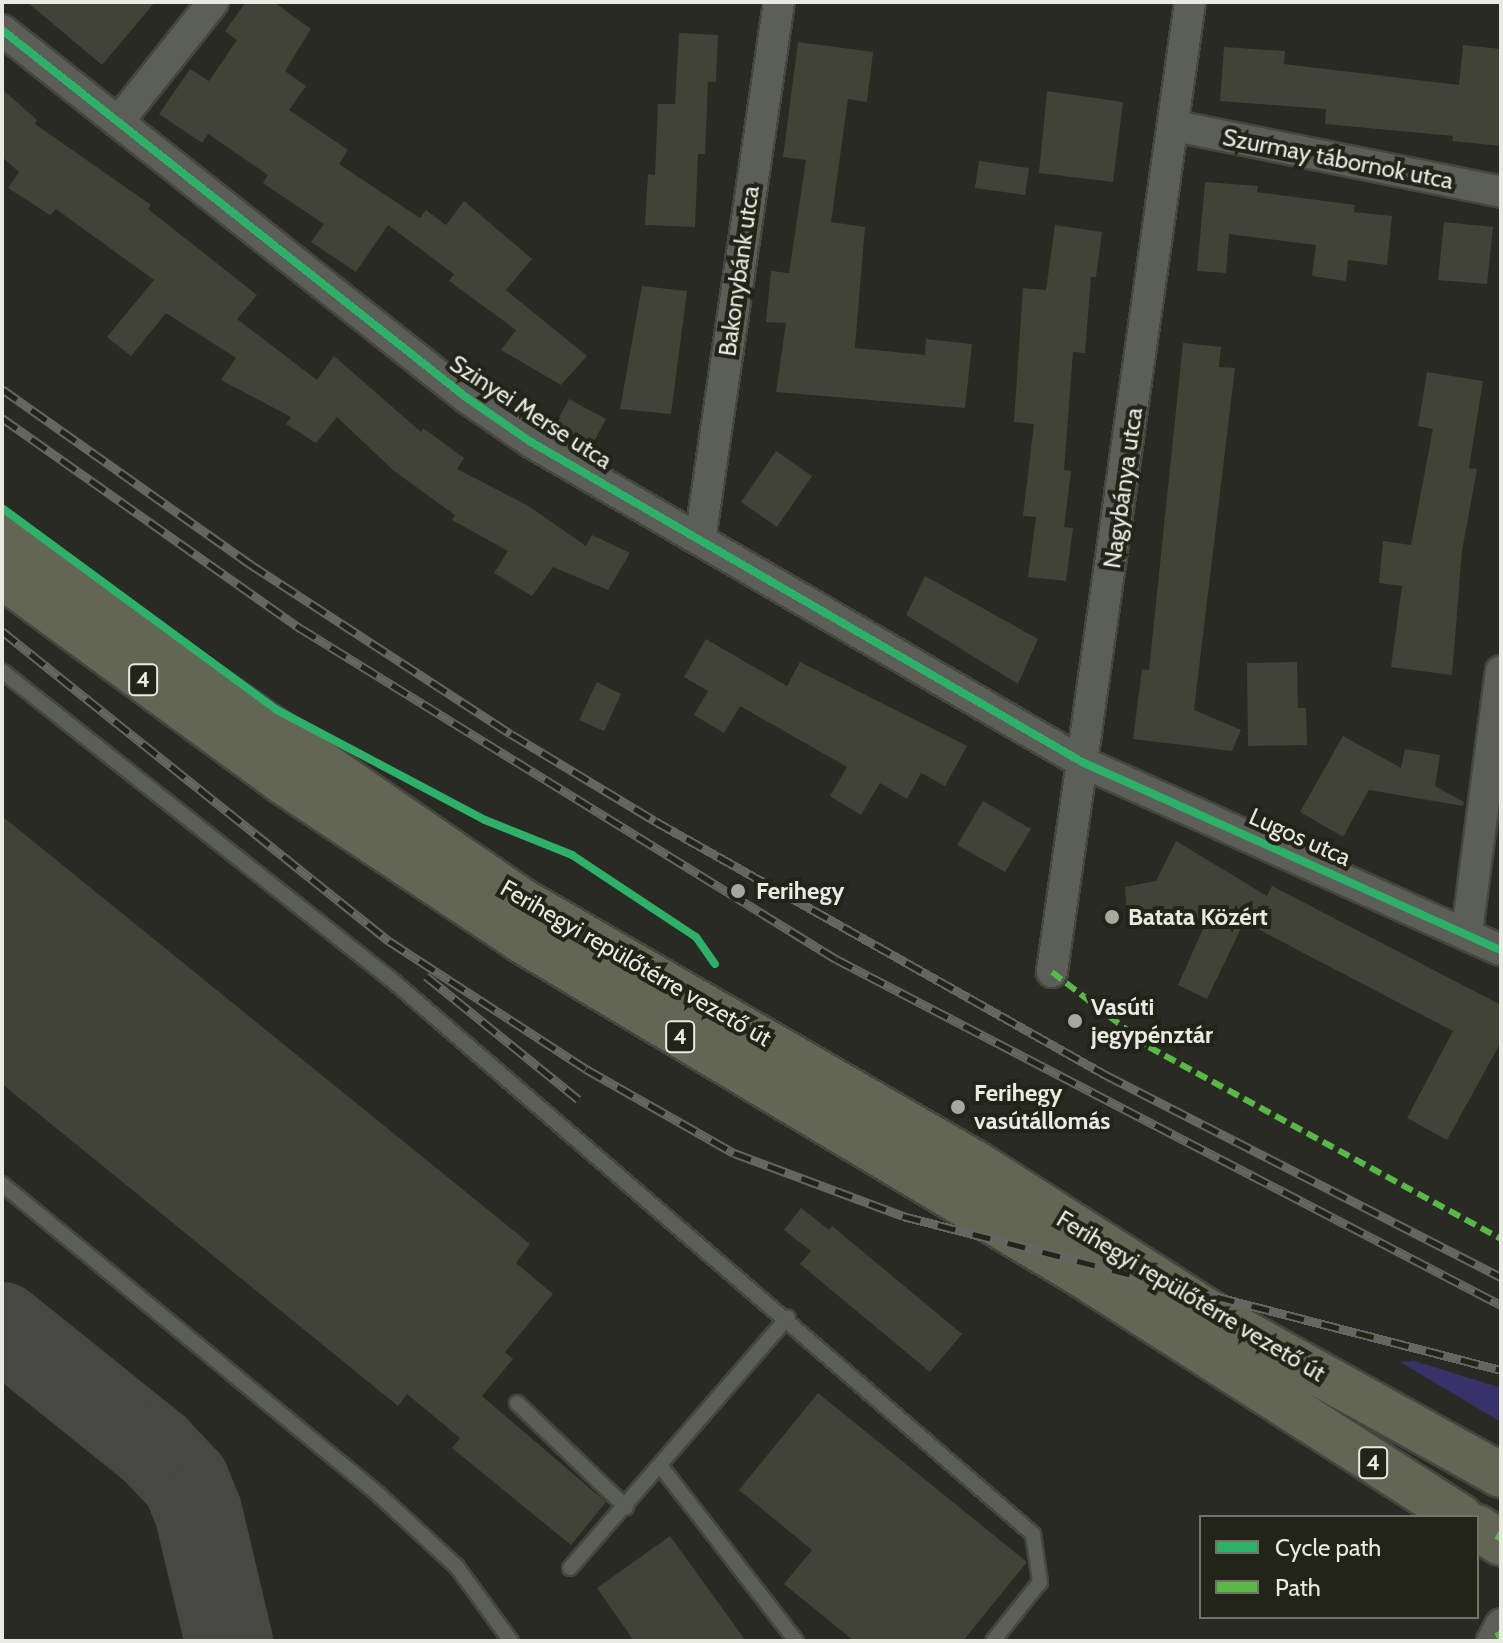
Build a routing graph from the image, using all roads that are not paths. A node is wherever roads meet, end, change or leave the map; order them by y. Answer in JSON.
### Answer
{"nodes":[{"id":1,"x":213,"y":2,"type":"edge"},
{"id":2,"x":779,"y":2,"type":"edge"},
{"id":3,"x":1190,"y":2,"type":"edge"},
{"id":4,"x":2,"y":30,"type":"edge"},
{"id":5,"x":118,"y":122,"type":"junction"},
{"id":6,"x":1175,"y":126,"type":"junction"},
{"id":7,"x":1501,"y":192,"type":"edge"},
{"id":8,"x":2,"y":535,"type":"edge"},
{"id":9,"x":700,"y":540,"type":"junction"},
{"id":10,"x":2,"y":576,"type":"edge"},
{"id":11,"x":2,"y":671,"type":"edge"},
{"id":12,"x":1501,"y":671,"type":"edge"},
{"id":13,"x":1082,"y":762,"type":"junction"},
{"id":14,"x":1467,"y":932,"type":"junction"},
{"id":15,"x":1501,"y":950,"type":"edge"},
{"id":16,"x":1052,"y":972,"type":"dead end"},
{"id":17,"x":2,"y":1184,"type":"edge"},
{"id":18,"x":788,"y":1317,"type":"junction"},
{"id":19,"x":517,"y":1403,"type":"dead end"},
{"id":20,"x":662,"y":1468,"type":"junction"},
{"id":21,"x":1501,"y":1475,"type":"edge"},
{"id":22,"x":626,"y":1507,"type":"junction"},
{"id":23,"x":1458,"y":1515,"type":"edge"},
{"id":24,"x":1479,"y":1528,"type":"edge"},
{"id":25,"x":1501,"y":1543,"type":"edge"},
{"id":26,"x":570,"y":1568,"type":"dead end"},
{"id":27,"x":1501,"y":1624,"type":"edge"},
{"id":28,"x":511,"y":1641,"type":"edge"},
{"id":29,"x":796,"y":1641,"type":"edge"},
{"id":30,"x":993,"y":1641,"type":"edge"},
{"id":31,"x":1492,"y":1641,"type":"edge"}],
"edges":[{"from":1,"to":5,"type":"street"},
{"from":2,"to":9,"type":"street","name":"Bakonybánk utca"},
{"from":3,"to":6,"type":"street","name":"Nagybánya utca"},
{"from":4,"to":5,"type":"street","name":"Szinyei Merse utca"},
{"from":5,"to":9,"type":"street","name":"Szinyei Merse utca"},
{"from":6,"to":7,"type":"street","name":"Szurmay tábornok utca"},
{"from":6,"to":13,"type":"street","name":"Nagybánya utca"},
{"from":8,"to":21,"type":"main road","name":"Ferihegyi repülőtérre vezető út","number":"4"},
{"from":9,"to":13,"type":"street","name":"Szinyei Merse utca"},
{"from":10,"to":23,"type":"main road","name":"Ferihegyi repülőtérre vezető út","number":"4"},
{"from":11,"to":18,"type":"lane"},
{"from":12,"to":14,"type":"street"},
{"from":13,"to":14,"type":"street","name":"Lugos utca"},
{"from":13,"to":16,"type":"street","name":"Nagybánya utca"},
{"from":14,"to":15,"type":"street","name":"Lugos utca"},
{"from":17,"to":28,"type":"lane"},
{"from":18,"to":20,"type":"lane"},
{"from":18,"to":30,"type":"lane"},
{"from":19,"to":22,"type":"lane"},
{"from":20,"to":22,"type":"lane"},
{"from":20,"to":29,"type":"lane"},
{"from":22,"to":26,"type":"lane"},
{"from":24,"to":25,"type":"main road"},
{"from":27,"to":31,"type":"street"}]}
